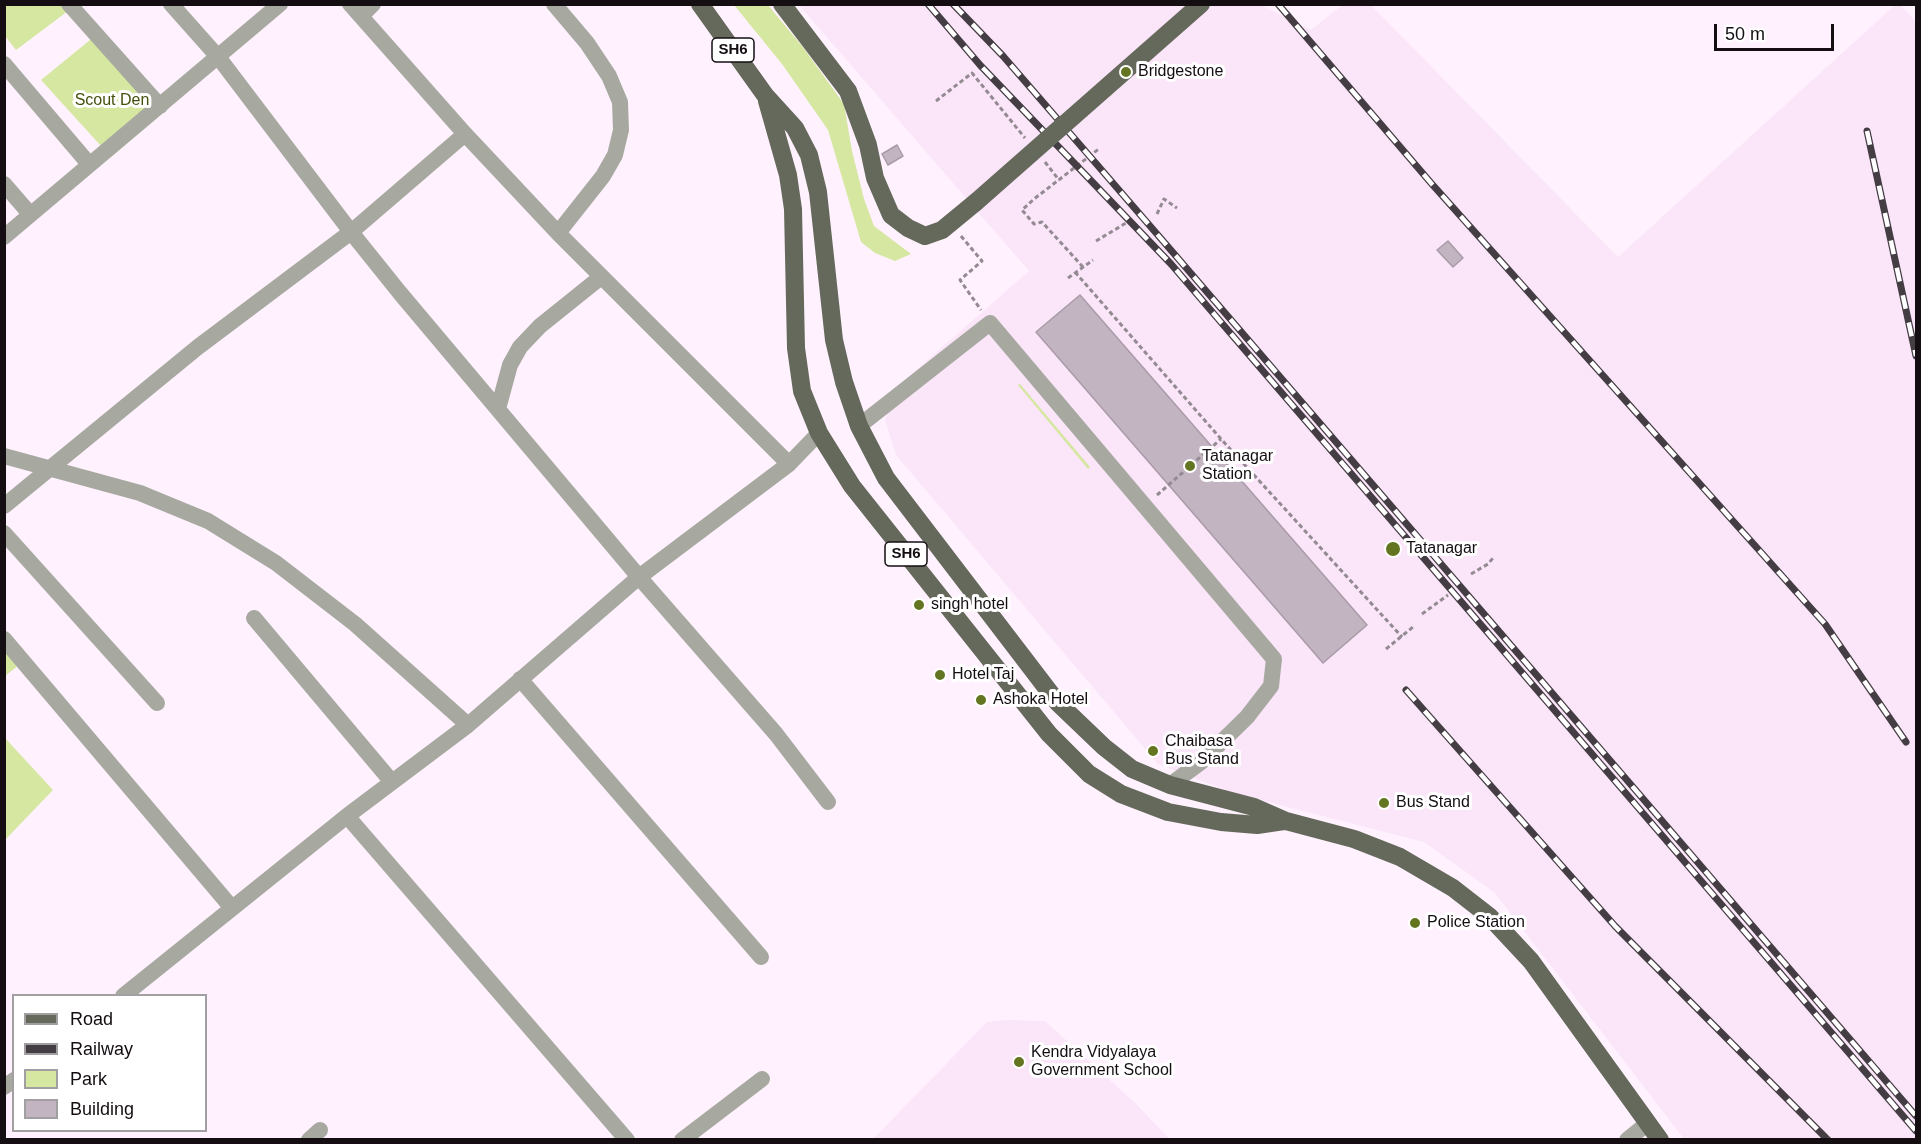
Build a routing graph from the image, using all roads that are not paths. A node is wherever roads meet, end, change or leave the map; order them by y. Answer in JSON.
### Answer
{"nodes":[{"id":1,"x":69,"y":4,"type":"edge"},
{"id":2,"x":171,"y":4,"type":"edge"},
{"id":3,"x":280,"y":4,"type":"edge"},
{"id":4,"x":373,"y":4,"type":"edge"},
{"id":5,"x":554,"y":4,"type":"edge"},
{"id":6,"x":700,"y":4,"type":"edge"},
{"id":7,"x":782,"y":4,"type":"edge"},
{"id":8,"x":1201,"y":4,"type":"edge"},
{"id":9,"x":355,"y":10,"type":"edge"},
{"id":10,"x":219,"y":58,"type":"junction"},
{"id":11,"x":4,"y":64,"type":"edge"},
{"id":12,"x":765,"y":95,"type":"junction"},
{"id":13,"x":160,"y":106,"type":"junction"},
{"id":14,"x":465,"y":134,"type":"junction"},
{"id":15,"x":89,"y":165,"type":"junction"},
{"id":16,"x":4,"y":184,"type":"edge"},
{"id":17,"x":30,"y":214,"type":"junction"},
{"id":18,"x":351,"y":232,"type":"junction"},
{"id":19,"x":558,"y":233,"type":"junction"},
{"id":20,"x":4,"y":237,"type":"edge"},
{"id":21,"x":601,"y":277,"type":"junction"},
{"id":22,"x":498,"y":409,"type":"junction"},
{"id":23,"x":859,"y":426,"type":"junction"},
{"id":24,"x":819,"y":433,"type":"junction"},
{"id":25,"x":4,"y":456,"type":"edge"},
{"id":26,"x":789,"y":464,"type":"junction"},
{"id":27,"x":49,"y":469,"type":"junction"},
{"id":28,"x":4,"y":506,"type":"edge"},
{"id":29,"x":4,"y":532,"type":"edge"},
{"id":30,"x":639,"y":577,"type":"junction"},
{"id":31,"x":254,"y":618,"type":"dead end"},
{"id":32,"x":4,"y":639,"type":"edge"},
{"id":33,"x":520,"y":679,"type":"junction"},
{"id":34,"x":157,"y":703,"type":"dead end"},
{"id":35,"x":468,"y":725,"type":"junction"},
{"id":36,"x":392,"y":782,"type":"junction"},
{"id":37,"x":1170,"y":785,"type":"junction"},
{"id":38,"x":828,"y":802,"type":"dead end"},
{"id":39,"x":347,"y":816,"type":"junction"},
{"id":40,"x":1286,"y":821,"type":"junction"},
{"id":41,"x":232,"y":908,"type":"junction"},
{"id":42,"x":761,"y":957,"type":"dead end"},
{"id":43,"x":125,"y":994,"type":"edge"},
{"id":44,"x":762,"y":1079,"type":"dead end"},
{"id":45,"x":1648,"y":1123,"type":"junction"},
{"id":46,"x":627,"y":1140,"type":"edge"},
{"id":47,"x":682,"y":1140,"type":"edge"},
{"id":48,"x":1627,"y":1140,"type":"edge"},
{"id":49,"x":1660,"y":1140,"type":"edge"}],
"edges":[{"from":1,"to":13,"type":"street"},
{"from":2,"to":10,"type":"street"},
{"from":3,"to":10,"type":"street"},
{"from":4,"to":9,"type":"street"},
{"from":5,"to":19,"type":"street"},
{"from":6,"to":12,"type":"main road","number":"SH6"},
{"from":7,"to":8,"type":"main road","bridge":true},
{"from":9,"to":14,"type":"street"},
{"from":10,"to":13,"type":"street"},
{"from":10,"to":18,"type":"street"},
{"from":11,"to":15,"type":"street"},
{"from":12,"to":23,"type":"main road","number":"SH6"},
{"from":12,"to":24,"type":"main road","number":"SH6"},
{"from":13,"to":15,"type":"street"},
{"from":14,"to":18,"type":"street"},
{"from":14,"to":19,"type":"street"},
{"from":15,"to":17,"type":"street"},
{"from":16,"to":17,"type":"street"},
{"from":17,"to":20,"type":"street"},
{"from":18,"to":22,"type":"street"},
{"from":18,"to":27,"type":"street"},
{"from":19,"to":21,"type":"street"},
{"from":21,"to":22,"type":"street"},
{"from":21,"to":26,"type":"street"},
{"from":22,"to":30,"type":"street"},
{"from":23,"to":37,"type":"main road","number":"SH6"},
{"from":23,"to":37,"type":"street"},
{"from":24,"to":26,"type":"street"},
{"from":24,"to":40,"type":"main road","number":"SH6"},
{"from":25,"to":27,"type":"street"},
{"from":26,"to":30,"type":"street"},
{"from":27,"to":28,"type":"street"},
{"from":27,"to":35,"type":"street"},
{"from":29,"to":34,"type":"street"},
{"from":30,"to":33,"type":"street"},
{"from":30,"to":38,"type":"street"},
{"from":31,"to":36,"type":"street"},
{"from":32,"to":41,"type":"street"},
{"from":33,"to":35,"type":"street"},
{"from":33,"to":42,"type":"street"},
{"from":35,"to":36,"type":"street"},
{"from":36,"to":39,"type":"street"},
{"from":37,"to":40,"type":"main road","number":"SH6"},
{"from":39,"to":41,"type":"street"},
{"from":39,"to":46,"type":"street"},
{"from":40,"to":45,"type":"main road","number":"SH6"},
{"from":41,"to":43,"type":"street"},
{"from":44,"to":47,"type":"street"},
{"from":45,"to":48,"type":"street"},
{"from":45,"to":49,"type":"main road","number":"SH6"}]}
